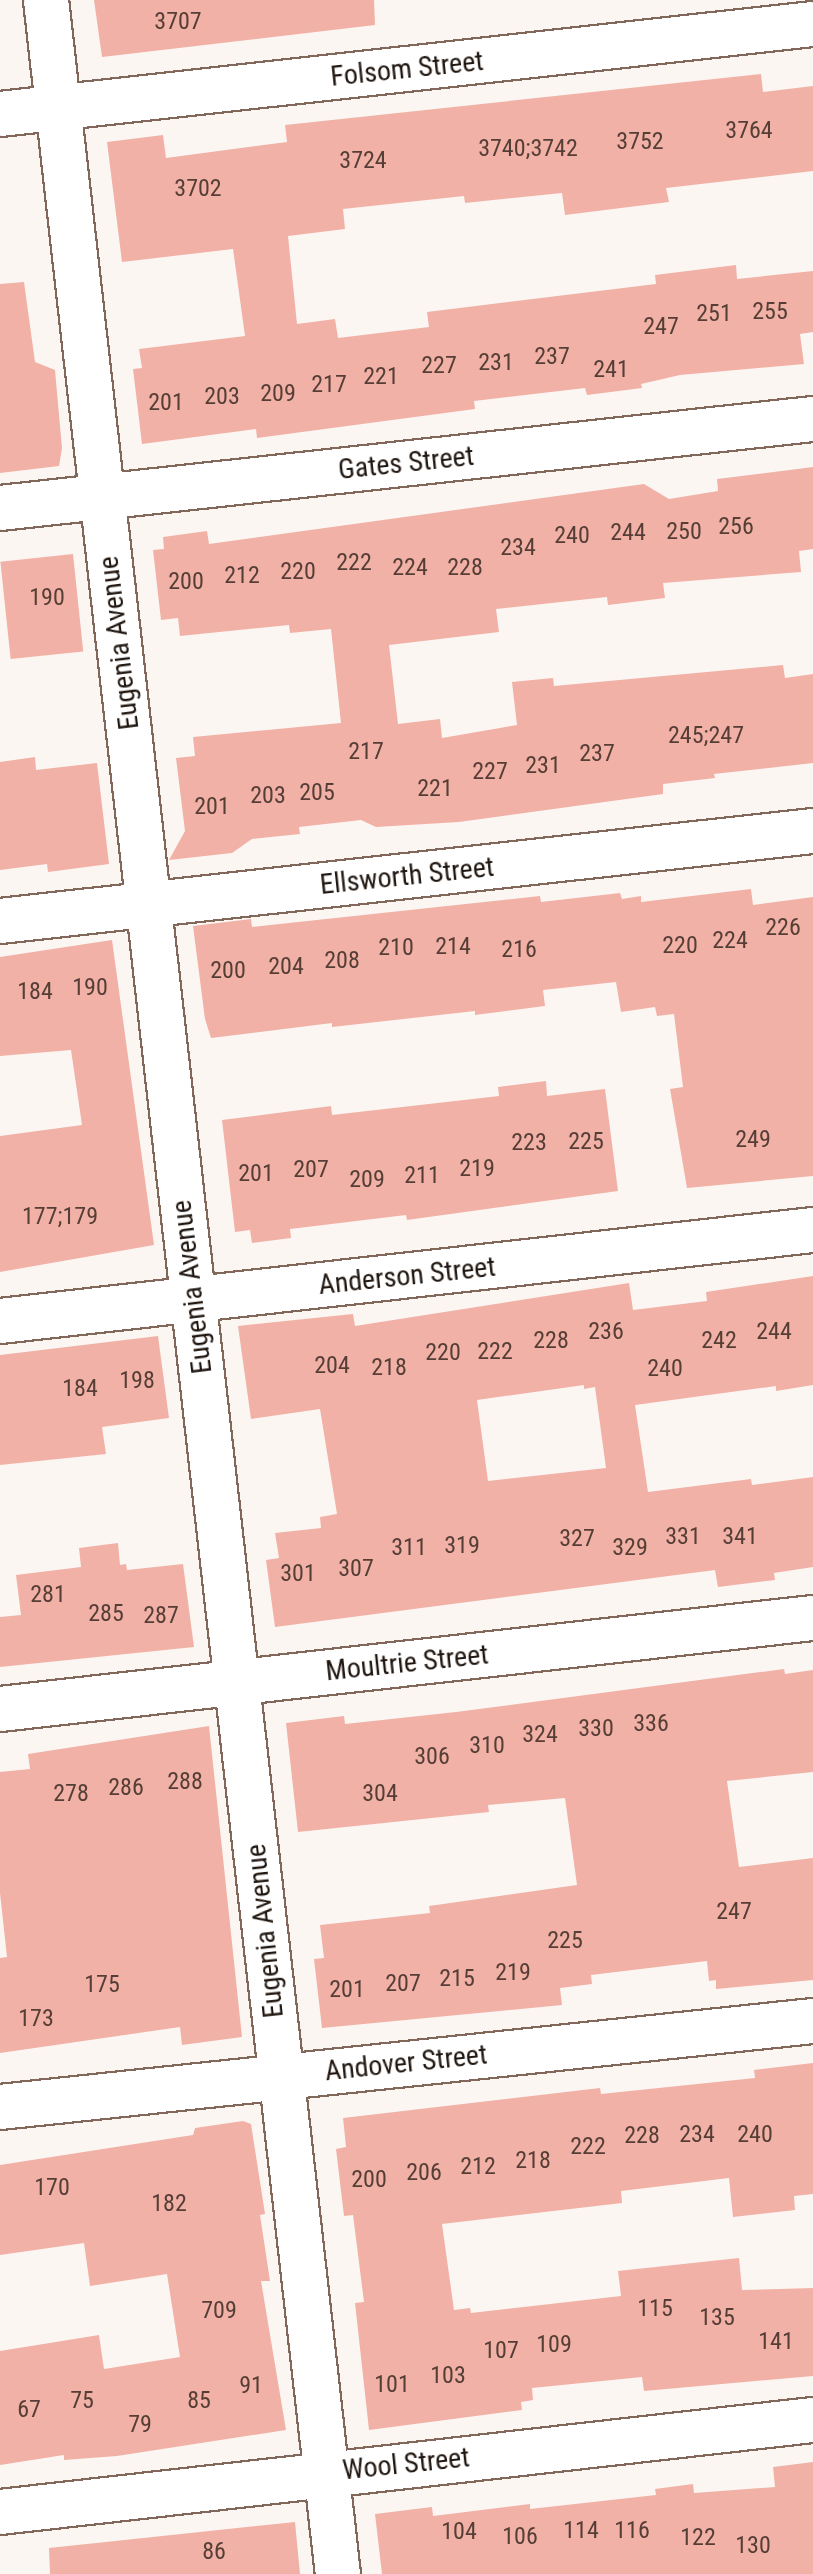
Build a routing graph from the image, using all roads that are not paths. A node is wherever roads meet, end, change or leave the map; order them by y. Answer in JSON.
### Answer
{"nodes":[{"id":1,"x":46,"y":0,"type":"edge"},
{"id":2,"x":813,"y":24,"type":"edge"},
{"id":3,"x":58,"y":108,"type":"junction"},
{"id":4,"x":0,"y":114,"type":"edge"},
{"id":5,"x":813,"y":419,"type":"edge"},
{"id":6,"x":102,"y":495,"type":"junction"},
{"id":7,"x":0,"y":508,"type":"edge"},
{"id":8,"x":813,"y":831,"type":"edge"},
{"id":9,"x":149,"y":904,"type":"junction"},
{"id":10,"x":0,"y":921,"type":"edge"},
{"id":11,"x":813,"y":1230,"type":"edge"},
{"id":12,"x":194,"y":1300,"type":"junction"},
{"id":13,"x":0,"y":1321,"type":"edge"},
{"id":14,"x":813,"y":1618,"type":"edge"},
{"id":15,"x":237,"y":1682,"type":"junction"},
{"id":16,"x":0,"y":1709,"type":"edge"},
{"id":17,"x":813,"y":2021,"type":"edge"},
{"id":18,"x":282,"y":2076,"type":"junction"},
{"id":19,"x":0,"y":2107,"type":"edge"},
{"id":20,"x":813,"y":2420,"type":"edge"},
{"id":21,"x":327,"y":2473,"type":"junction"},
{"id":22,"x":0,"y":2512,"type":"edge"},
{"id":23,"x":338,"y":2574,"type":"edge"}],
"edges":[{"from":1,"to":3,"type":"street","name":"Eugenia Avenue"},
{"from":2,"to":3,"type":"street","name":"Folsom Street"},
{"from":3,"to":4,"type":"street","name":"Folsom Street"},
{"from":3,"to":6,"type":"street","name":"Eugenia Avenue"},
{"from":5,"to":6,"type":"street","name":"Gates Street"},
{"from":6,"to":7,"type":"street","name":"Gates Street"},
{"from":6,"to":9,"type":"street","name":"Eugenia Avenue"},
{"from":8,"to":9,"type":"street","name":"Ellsworth Street"},
{"from":9,"to":10,"type":"street","name":"Ellsworth Street"},
{"from":9,"to":12,"type":"street","name":"Eugenia Avenue"},
{"from":11,"to":12,"type":"street","name":"Anderson Street"},
{"from":12,"to":13,"type":"street","name":"Anderson Street"},
{"from":12,"to":15,"type":"street","name":"Eugenia Avenue"},
{"from":14,"to":15,"type":"street","name":"Moultrie Street"},
{"from":15,"to":16,"type":"street","name":"Moultrie Street"},
{"from":15,"to":18,"type":"street","name":"Eugenia Avenue"},
{"from":17,"to":18,"type":"street","name":"Andover Street"},
{"from":18,"to":19,"type":"street","name":"Andover Street"},
{"from":18,"to":21,"type":"street","name":"Eugenia Avenue"},
{"from":20,"to":21,"type":"street","name":"Wool Street"},
{"from":21,"to":22,"type":"street","name":"Wool Street"},
{"from":21,"to":23,"type":"street","name":"Eugenia Avenue"}]}
